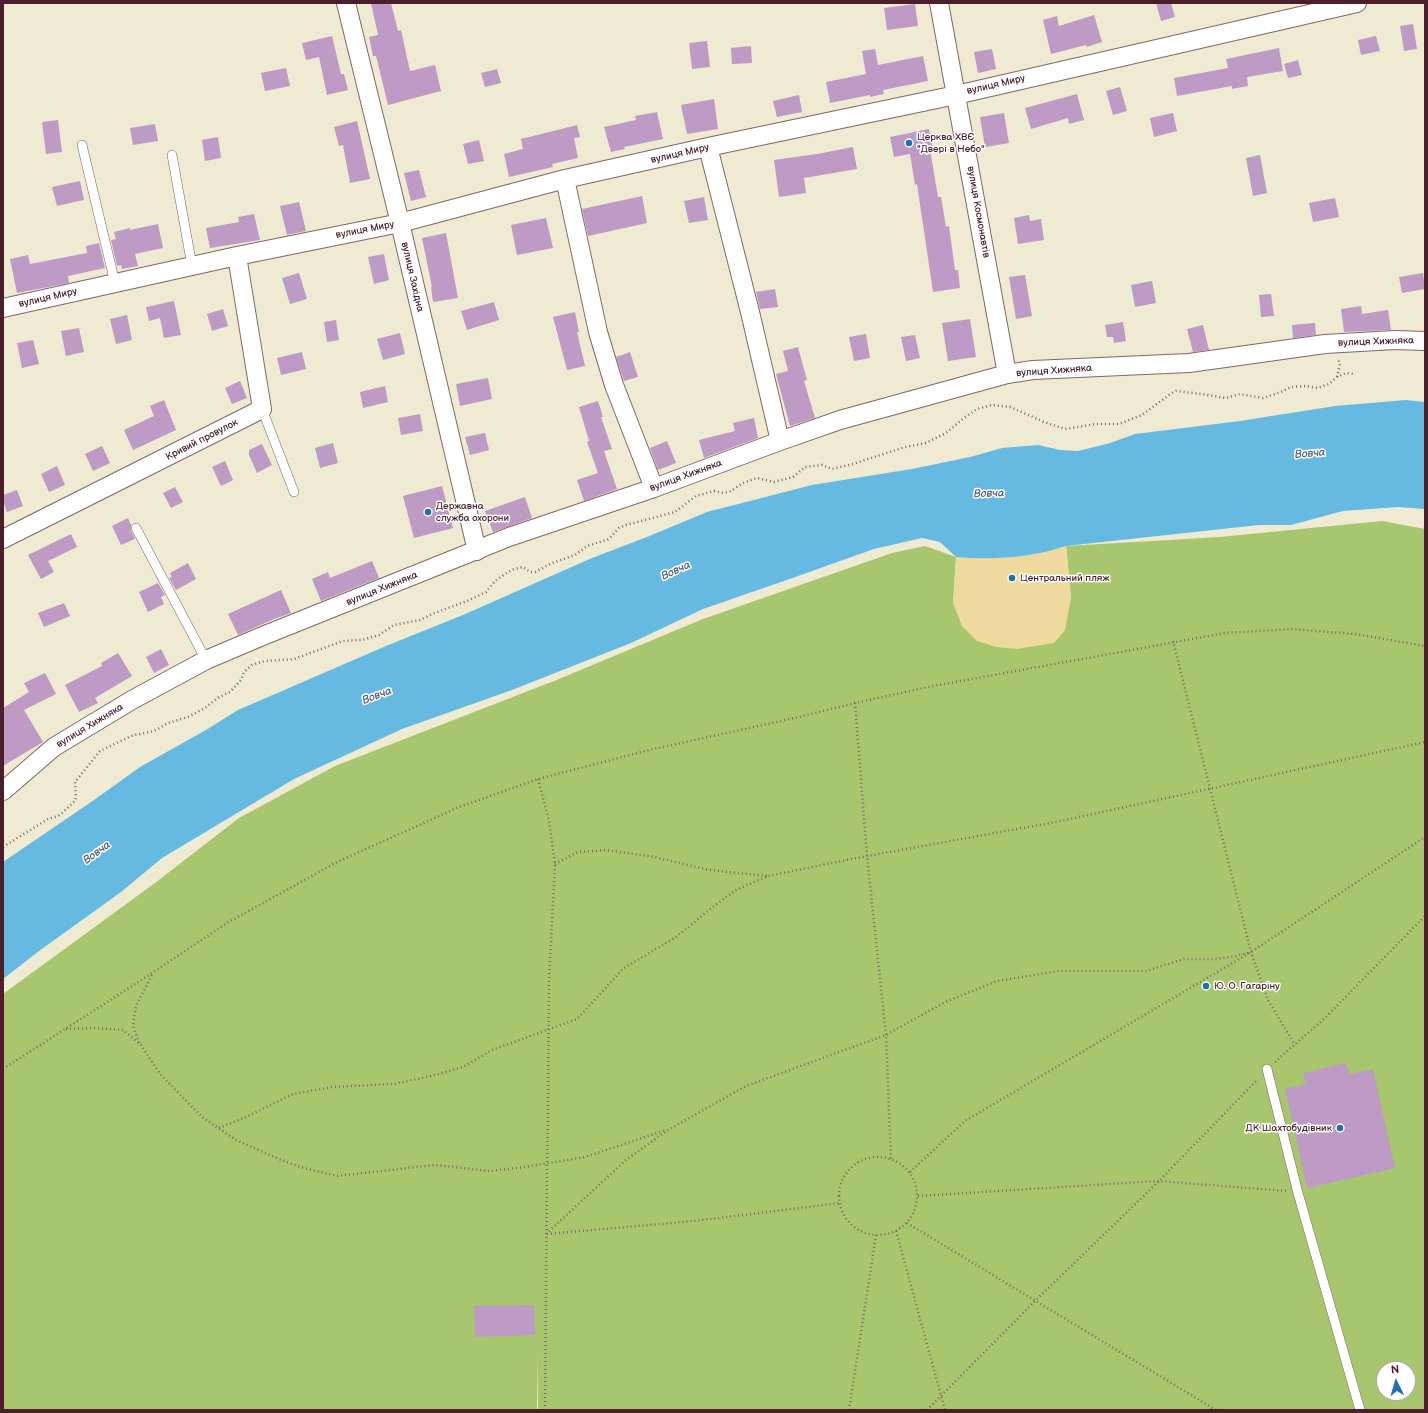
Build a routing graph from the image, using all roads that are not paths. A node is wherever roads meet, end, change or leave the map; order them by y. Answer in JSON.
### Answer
{"nodes":[{"id":1,"x":346,"y":3,"type":"edge"},
{"id":2,"x":939,"y":3,"type":"edge"},
{"id":3,"x":1357,"y":3,"type":"edge"},
{"id":4,"x":956,"y":95,"type":"junction"},
{"id":5,"x":82,"y":145,"type":"dead end"},
{"id":6,"x":708,"y":147,"type":"junction"},
{"id":7,"x":172,"y":156,"type":"dead end"},
{"id":8,"x":565,"y":179,"type":"junction"},
{"id":9,"x":400,"y":223,"type":"junction"},
{"id":10,"x":236,"y":256,"type":"junction"},
{"id":11,"x":192,"y":266,"type":"junction"},
{"id":12,"x":115,"y":283,"type":"junction"},
{"id":13,"x":3,"y":308,"type":"edge"},
{"id":14,"x":1425,"y":341,"type":"edge"},
{"id":15,"x":1007,"y":374,"type":"junction"},
{"id":16,"x":262,"y":409,"type":"junction"},
{"id":17,"x":780,"y":442,"type":"junction"},
{"id":18,"x":654,"y":488,"type":"junction"},
{"id":19,"x":294,"y":492,"type":"dead end"},
{"id":20,"x":136,"y":528,"type":"dead end"},
{"id":21,"x":3,"y":539,"type":"edge"},
{"id":22,"x":477,"y":551,"type":"junction"},
{"id":23,"x":206,"y":660,"type":"junction"},
{"id":24,"x":3,"y":791,"type":"edge"},
{"id":25,"x":1268,"y":1069,"type":"road end"},
{"id":26,"x":1360,"y":1410,"type":"edge"}],
"edges":[{"from":1,"to":9,"type":"street","name":"вулиця Західна"},
{"from":2,"to":4,"type":"street","name":"вулиця Космонавтів"},
{"from":3,"to":4,"type":"street","name":"вулиця Миру"},
{"from":4,"to":6,"type":"street","name":"вулиця Миру"},
{"from":4,"to":15,"type":"street","name":"вулиця Космонавтів"},
{"from":5,"to":12,"type":"lane"},
{"from":6,"to":8,"type":"street","name":"вулиця Миру"},
{"from":6,"to":17,"type":"street"},
{"from":7,"to":11,"type":"lane"},
{"from":8,"to":9,"type":"street","name":"вулиця Миру"},
{"from":8,"to":18,"type":"street"},
{"from":9,"to":10,"type":"street","name":"вулиця Миру"},
{"from":9,"to":22,"type":"street","name":"вулиця Західна"},
{"from":10,"to":11,"type":"street","name":"вулиця Миру"},
{"from":10,"to":16,"type":"street"},
{"from":11,"to":12,"type":"street","name":"вулиця Миру"},
{"from":12,"to":13,"type":"street","name":"вулиця Миру"},
{"from":14,"to":15,"type":"street","name":"вулиця Хижняка"},
{"from":15,"to":17,"type":"street","name":"вулиця Хижняка"},
{"from":16,"to":19,"type":"lane"},
{"from":16,"to":21,"type":"street","name":"Кривий провулок"},
{"from":17,"to":18,"type":"street","name":"вулиця Хижняка"},
{"from":18,"to":22,"type":"street","name":"вулиця Хижняка"},
{"from":20,"to":23,"type":"lane"},
{"from":22,"to":23,"type":"street","name":"вулиця Хижняка"},
{"from":23,"to":24,"type":"street","name":"вулиця Хижняка"},
{"from":25,"to":26,"type":"lane"}]}
